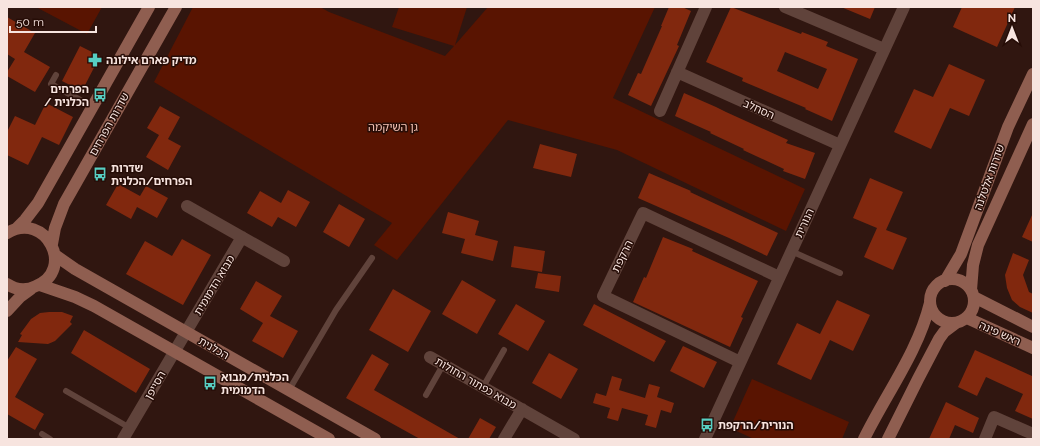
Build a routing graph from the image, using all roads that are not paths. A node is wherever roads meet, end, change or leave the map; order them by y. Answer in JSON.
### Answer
{"nodes":[{"id":1,"x":149,"y":7,"type":"edge"},
{"id":2,"x":176,"y":7,"type":"edge"},
{"id":3,"x":706,"y":7,"type":"edge"},
{"id":4,"x":785,"y":7,"type":"edge"},
{"id":5,"x":904,"y":7,"type":"edge"},
{"id":6,"x":884,"y":49,"type":"junction"},
{"id":7,"x":677,"y":72,"type":"junction"},
{"id":8,"x":1033,"y":74,"type":"edge"},
{"id":9,"x":56,"y":75,"type":"dead end"},
{"id":10,"x":93,"y":107,"type":"junction"},
{"id":11,"x":660,"y":111,"type":"dead end"},
{"id":12,"x":1033,"y":124,"type":"edge"},
{"id":13,"x":840,"y":145,"type":"junction"},
{"id":14,"x":187,"y":206,"type":"dead end"},
{"id":15,"x":10,"y":231,"type":"edge"},
{"id":16,"x":242,"y":237,"type":"junction"},
{"id":17,"x":53,"y":250,"type":"junction"},
{"id":18,"x":791,"y":251,"type":"junction"},
{"id":19,"x":372,"y":258,"type":"dead end"},
{"id":20,"x":284,"y":261,"type":"dead end"},
{"id":21,"x":840,"y":273,"type":"dead end"},
{"id":22,"x":779,"y":277,"type":"junction"},
{"id":23,"x":945,"y":281,"type":"junction"},
{"id":24,"x":7,"y":284,"type":"edge"},
{"id":25,"x":36,"y":287,"type":"junction"},
{"id":26,"x":972,"y":293,"type":"junction"},
{"id":27,"x":930,"y":303,"type":"junction"},
{"id":28,"x":7,"y":311,"type":"edge"},
{"id":29,"x":961,"y":320,"type":"junction"},
{"id":30,"x":1033,"y":327,"type":"edge"},
{"id":31,"x":186,"y":332,"type":"junction"},
{"id":32,"x":1033,"y":348,"type":"edge"},
{"id":33,"x":504,"y":350,"type":"dead end"},
{"id":34,"x":175,"y":351,"type":"junction"},
{"id":35,"x":430,"y":357,"type":"dead end"},
{"id":36,"x":740,"y":362,"type":"junction"},
{"id":37,"x":443,"y":365,"type":"junction"},
{"id":38,"x":483,"y":387,"type":"junction"},
{"id":39,"x":289,"y":390,"type":"junction"},
{"id":40,"x":66,"y":391,"type":"dead end"},
{"id":41,"x":426,"y":395,"type":"dead end"},
{"id":42,"x":522,"y":409,"type":"junction"},
{"id":43,"x":130,"y":428,"type":"junction"},
{"id":44,"x":42,"y":434,"type":"dead end"},
{"id":45,"x":1033,"y":434,"type":"edge"},
{"id":46,"x":50,"y":439,"type":"edge"},
{"id":47,"x":123,"y":439,"type":"edge"},
{"id":48,"x":329,"y":439,"type":"edge"},
{"id":49,"x":375,"y":439,"type":"edge"},
{"id":50,"x":504,"y":439,"type":"edge"},
{"id":51,"x":574,"y":439,"type":"edge"},
{"id":52,"x":705,"y":439,"type":"edge"},
{"id":53,"x":864,"y":439,"type":"edge"},
{"id":54,"x":888,"y":439,"type":"edge"},
{"id":55,"x":985,"y":439,"type":"edge"}],
"edges":[{"from":1,"to":10,"type":"street","name":"שדרות הפרחים"},
{"from":2,"to":17,"type":"street","name":"שדרות הפרחים"},
{"from":3,"to":7,"type":"street"},
{"from":4,"to":6,"type":"street"},
{"from":5,"to":6,"type":"street","name":"הנורית"},
{"from":6,"to":13,"type":"street","name":"הנורית"},
{"from":7,"to":11,"type":"street"},
{"from":7,"to":13,"type":"street","name":"הסחלב"},
{"from":8,"to":23,"type":"street","name":"שדרות אלטלנה"},
{"from":9,"to":10,"type":"lane"},
{"from":10,"to":15,"type":"street","name":"שדרות הפרחים"},
{"from":12,"to":26,"type":"street","name":"שדרות אלטלנה"},
{"from":13,"to":18,"type":"street","name":"הנורית"},
{"from":14,"to":16,"type":"street"},
{"from":15,"to":17,"type":"street","name":"הכלנית"},
{"from":16,"to":20,"type":"street"},
{"from":16,"to":31,"type":"street","name":"מבוא הדמומית"},
{"from":17,"to":25,"type":"street","name":"שדרות הפרחים"},
{"from":17,"to":31,"type":"street","name":"הכלנית"},
{"from":18,"to":21,"type":"lane"},
{"from":18,"to":22,"type":"street","name":"הנורית"},
{"from":19,"to":39,"type":"lane"},
{"from":22,"to":36,"type":"street","name":"הנורית"},
{"from":22,"to":36,"type":"street","name":"הרקפת"},
{"from":23,"to":26,"type":"street"},
{"from":23,"to":27,"type":"street"},
{"from":24,"to":25,"type":"street","name":"הכלנית"},
{"from":25,"to":28,"type":"street"},
{"from":25,"to":34,"type":"street","name":"הכלנית"},
{"from":26,"to":29,"type":"street"},
{"from":26,"to":30,"type":"street","name":"ראש פינה"},
{"from":27,"to":29,"type":"street"},
{"from":27,"to":53,"type":"street"},
{"from":29,"to":32,"type":"street","name":"ראש פינה"},
{"from":29,"to":54,"type":"street"},
{"from":31,"to":34,"type":"street","name":"הסייפן"},
{"from":31,"to":39,"type":"street","name":"הכלנית"},
{"from":33,"to":38,"type":"lane"},
{"from":34,"to":43,"type":"street","name":"הסייפן"},
{"from":34,"to":48,"type":"street","name":"הכלנית"},
{"from":35,"to":37,"type":"street","name":"מבוא כפתור החולות"},
{"from":36,"to":52,"type":"street","name":"הנורית"},
{"from":37,"to":38,"type":"street","name":"מבוא כפתור החולות"},
{"from":37,"to":41,"type":"lane"},
{"from":38,"to":42,"type":"street","name":"מבוא כפתור החולות"},
{"from":39,"to":49,"type":"street","name":"הכלנית"},
{"from":40,"to":43,"type":"lane"},
{"from":42,"to":50,"type":"street","name":"מבוא כפתור החולות"},
{"from":42,"to":51,"type":"street","name":"מבוא כפתור החולות"},
{"from":43,"to":47,"type":"street","name":"הסייפן"},
{"from":44,"to":46,"type":"lane"},
{"from":45,"to":55,"type":"street"}]}
